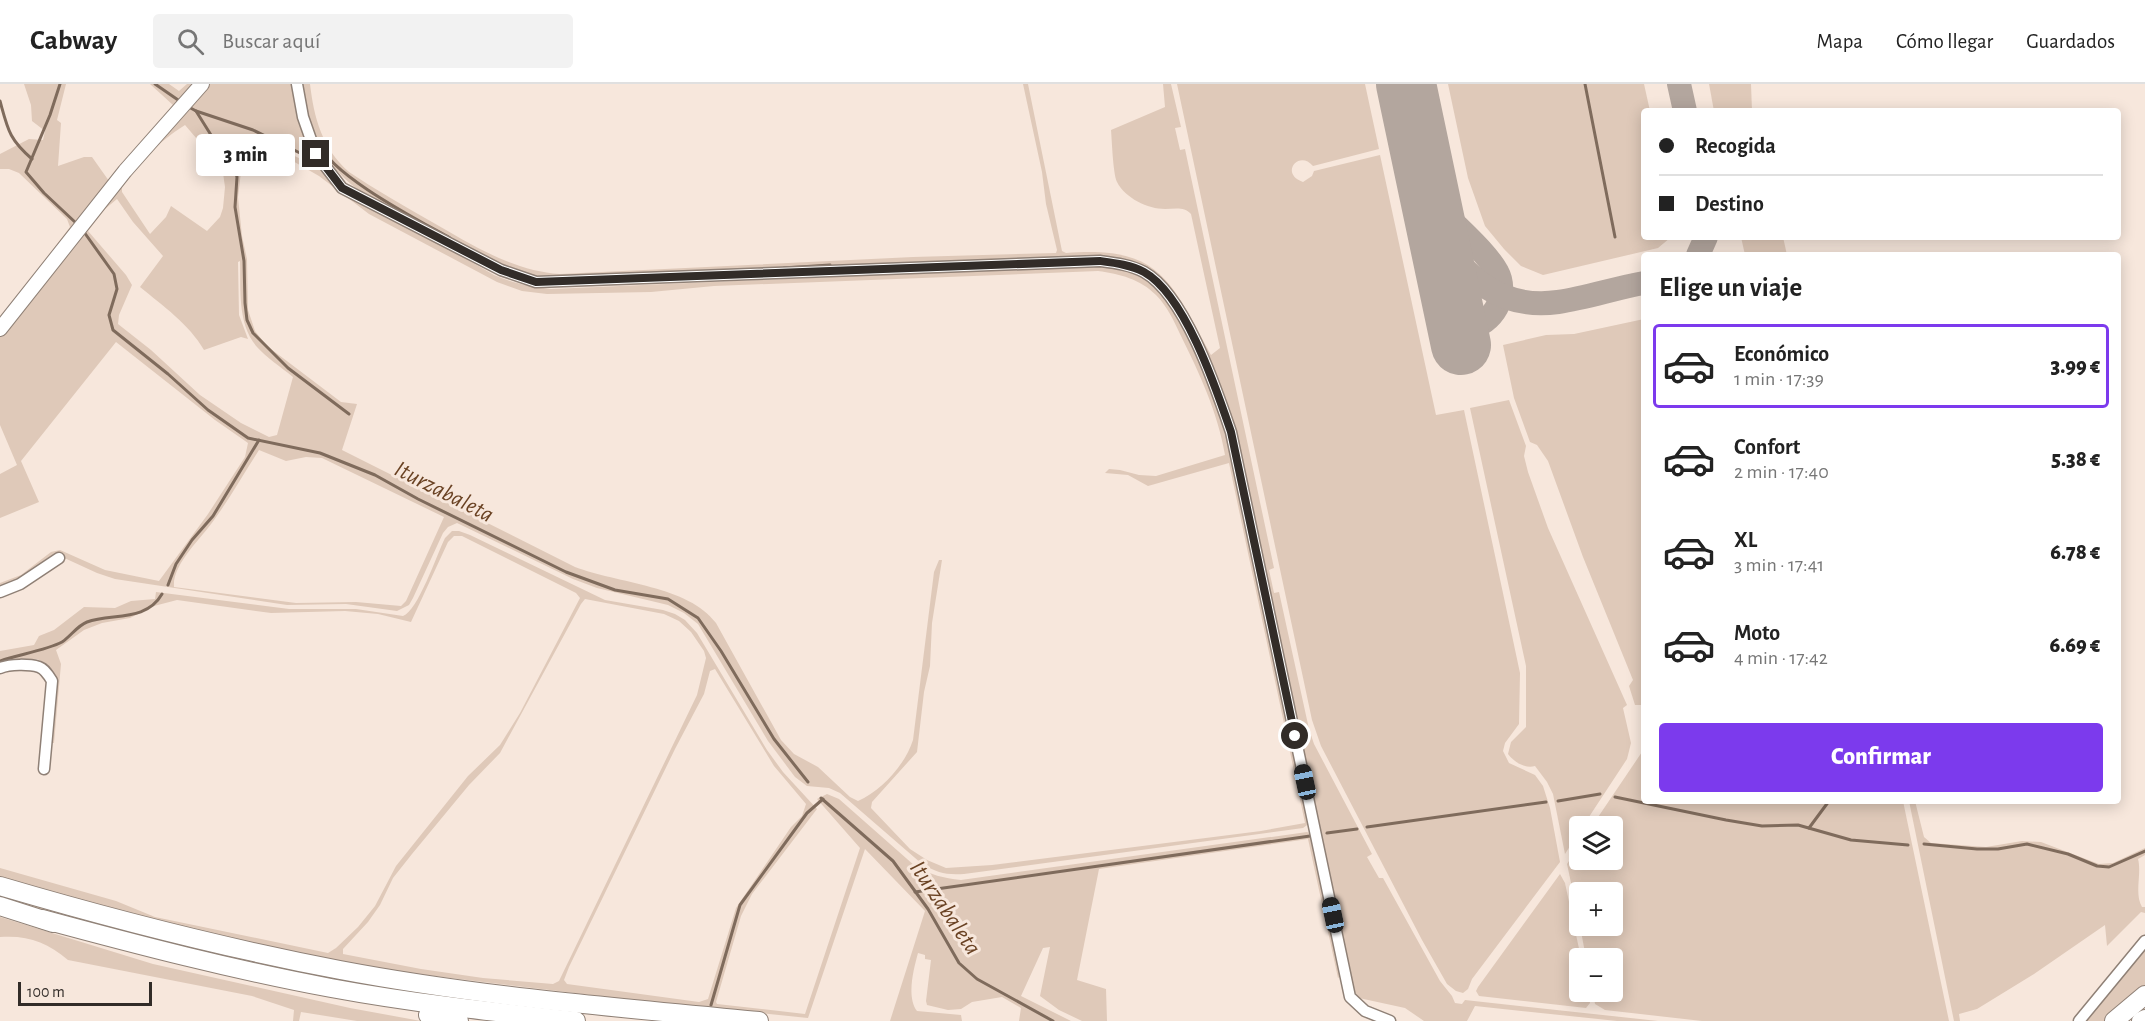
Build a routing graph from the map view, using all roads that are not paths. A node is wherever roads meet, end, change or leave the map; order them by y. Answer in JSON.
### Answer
{"nodes":[{"id":1,"x":201,"y":84,"type":"edge"},
{"id":2,"x":297,"y":84,"type":"edge"},
{"id":3,"x":0,"y":329,"type":"edge"},
{"id":4,"x":59,"y":558,"type":"dead end"},
{"id":5,"x":0,"y":592,"type":"edge"},
{"id":6,"x":0,"y":668,"type":"edge"},
{"id":7,"x":44,"y":769,"type":"dead end"},
{"id":8,"x":0,"y":886,"type":"edge"},
{"id":9,"x":0,"y":906,"type":"edge"},
{"id":10,"x":42,"y":919,"type":"junction"},
{"id":11,"x":2145,"y":941,"type":"edge"},
{"id":12,"x":2145,"y":995,"type":"edge"},
{"id":13,"x":2145,"y":1019,"type":"edge"},
{"id":14,"x":459,"y":1021,"type":"edge"},
{"id":15,"x":576,"y":1021,"type":"edge"},
{"id":16,"x":759,"y":1021,"type":"edge"},
{"id":17,"x":1390,"y":1021,"type":"edge"},
{"id":18,"x":2079,"y":1021,"type":"edge"},
{"id":19,"x":2114,"y":1021,"type":"edge"},
{"id":20,"x":2141,"y":1021,"type":"edge"}],
"edges":[{"from":1,"to":3,"type":"street"},
{"from":2,"to":17,"type":"street"},
{"from":4,"to":5,"type":"street"},
{"from":6,"to":7,"type":"street"},
{"from":8,"to":16,"type":"highway"},
{"from":9,"to":10,"type":"highway"},
{"from":10,"to":14,"type":"highway"},
{"from":10,"to":15,"type":"highway"},
{"from":11,"to":18,"type":"street"},
{"from":12,"to":19,"type":"highway"},
{"from":13,"to":20,"type":"highway"}]}
